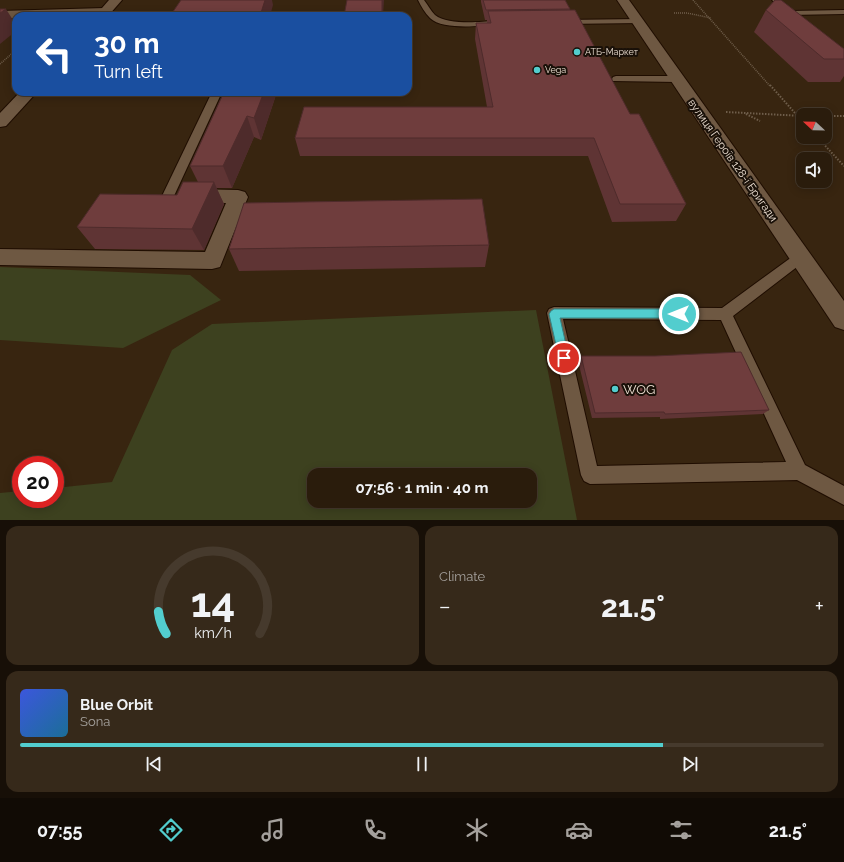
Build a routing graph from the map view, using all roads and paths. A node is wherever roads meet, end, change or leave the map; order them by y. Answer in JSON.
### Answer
{"nodes":[{"id":1,"x":116,"y":0,"type":"edge"},
{"id":2,"x":421,"y":0,"type":"edge"},
{"id":3,"x":623,"y":0,"type":"edge"},
{"id":4,"x":693,"y":0,"type":"edge"},
{"id":5,"x":775,"y":0,"type":"edge"},
{"id":6,"x":106,"y":12,"type":"edge"},
{"id":7,"x":844,"y":12,"type":"edge"},
{"id":8,"x":674,"y":14,"type":"dead end"},
{"id":9,"x":0,"y":15,"type":"edge"},
{"id":10,"x":12,"y":15,"type":"edge"},
{"id":11,"x":711,"y":18,"type":"junction"},
{"id":12,"x":638,"y":21,"type":"junction"},
{"id":13,"x":559,"y":22,"type":"edge"},
{"id":14,"x":504,"y":23,"type":"edge"},
{"id":15,"x":12,"y":54,"type":"edge"},
{"id":16,"x":0,"y":64,"type":"edge"},
{"id":17,"x":616,"y":79,"type":"dead end"},
{"id":18,"x":677,"y":79,"type":"junction"},
{"id":19,"x":25,"y":96,"type":"edge"},
{"id":20,"x":215,"y":96,"type":"edge"},
{"id":21,"x":700,"y":111,"type":"junction"},
{"id":22,"x":743,"y":113,"type":"junction"},
{"id":23,"x":796,"y":114,"type":"edge"},
{"id":24,"x":796,"y":116,"type":"edge"},
{"id":25,"x":832,"y":116,"type":"edge"},
{"id":26,"x":844,"y":116,"type":"edge"},
{"id":27,"x":760,"y":121,"type":"dead end"},
{"id":28,"x":0,"y":122,"type":"edge"},
{"id":29,"x":824,"y":144,"type":"edge"},
{"id":30,"x":844,"y":166,"type":"edge"},
{"id":31,"x":168,"y":196,"type":"joint"},
{"id":32,"x":0,"y":257,"type":"edge"},
{"id":33,"x":801,"y":257,"type":"junction"},
{"id":34,"x":725,"y":314,"type":"junction"},
{"id":35,"x":844,"y":320,"type":"edge"},
{"id":36,"x":799,"y":471,"type":"junction"},
{"id":37,"x":844,"y":496,"type":"edge"}],
"edges":[{"from":1,"to":6,"type":"street"},
{"from":2,"to":14,"type":"lane"},
{"from":3,"to":12,"type":"street","name":"вулиця Героїв 128-ї Бригади"},
{"from":4,"to":11,"type":"path"},
{"from":5,"to":7,"type":"lane"},
{"from":8,"to":11,"type":"path"},
{"from":9,"to":10,"type":"street"},
{"from":11,"to":23,"type":"path"},
{"from":12,"to":13,"type":"lane"},
{"from":12,"to":18,"type":"street","name":"вулиця Героїв 128-ї Бригади"},
{"from":15,"to":16,"type":"path"},
{"from":17,"to":18,"type":"lane"},
{"from":18,"to":21,"type":"street","name":"вулиця Героїв 128-ї Бригади"},
{"from":19,"to":28,"type":"street"},
{"from":20,"to":31,"type":"lane"},
{"from":21,"to":22,"type":"path"},
{"from":21,"to":33,"type":"street","name":"вулиця Героїв 128-ї Бригади"},
{"from":22,"to":24,"type":"path"},
{"from":22,"to":27,"type":"path"},
{"from":25,"to":26,"type":"path"},
{"from":29,"to":30,"type":"path"},
{"from":31,"to":32,"type":"street"},
{"from":33,"to":34,"type":"lane"},
{"from":33,"to":35,"type":"street","name":"вулиця Героїв 128-ї Бригади"},
{"from":34,"to":36,"type":"lane"},
{"from":34,"to":36,"type":"lane"},
{"from":36,"to":37,"type":"lane"}]}
